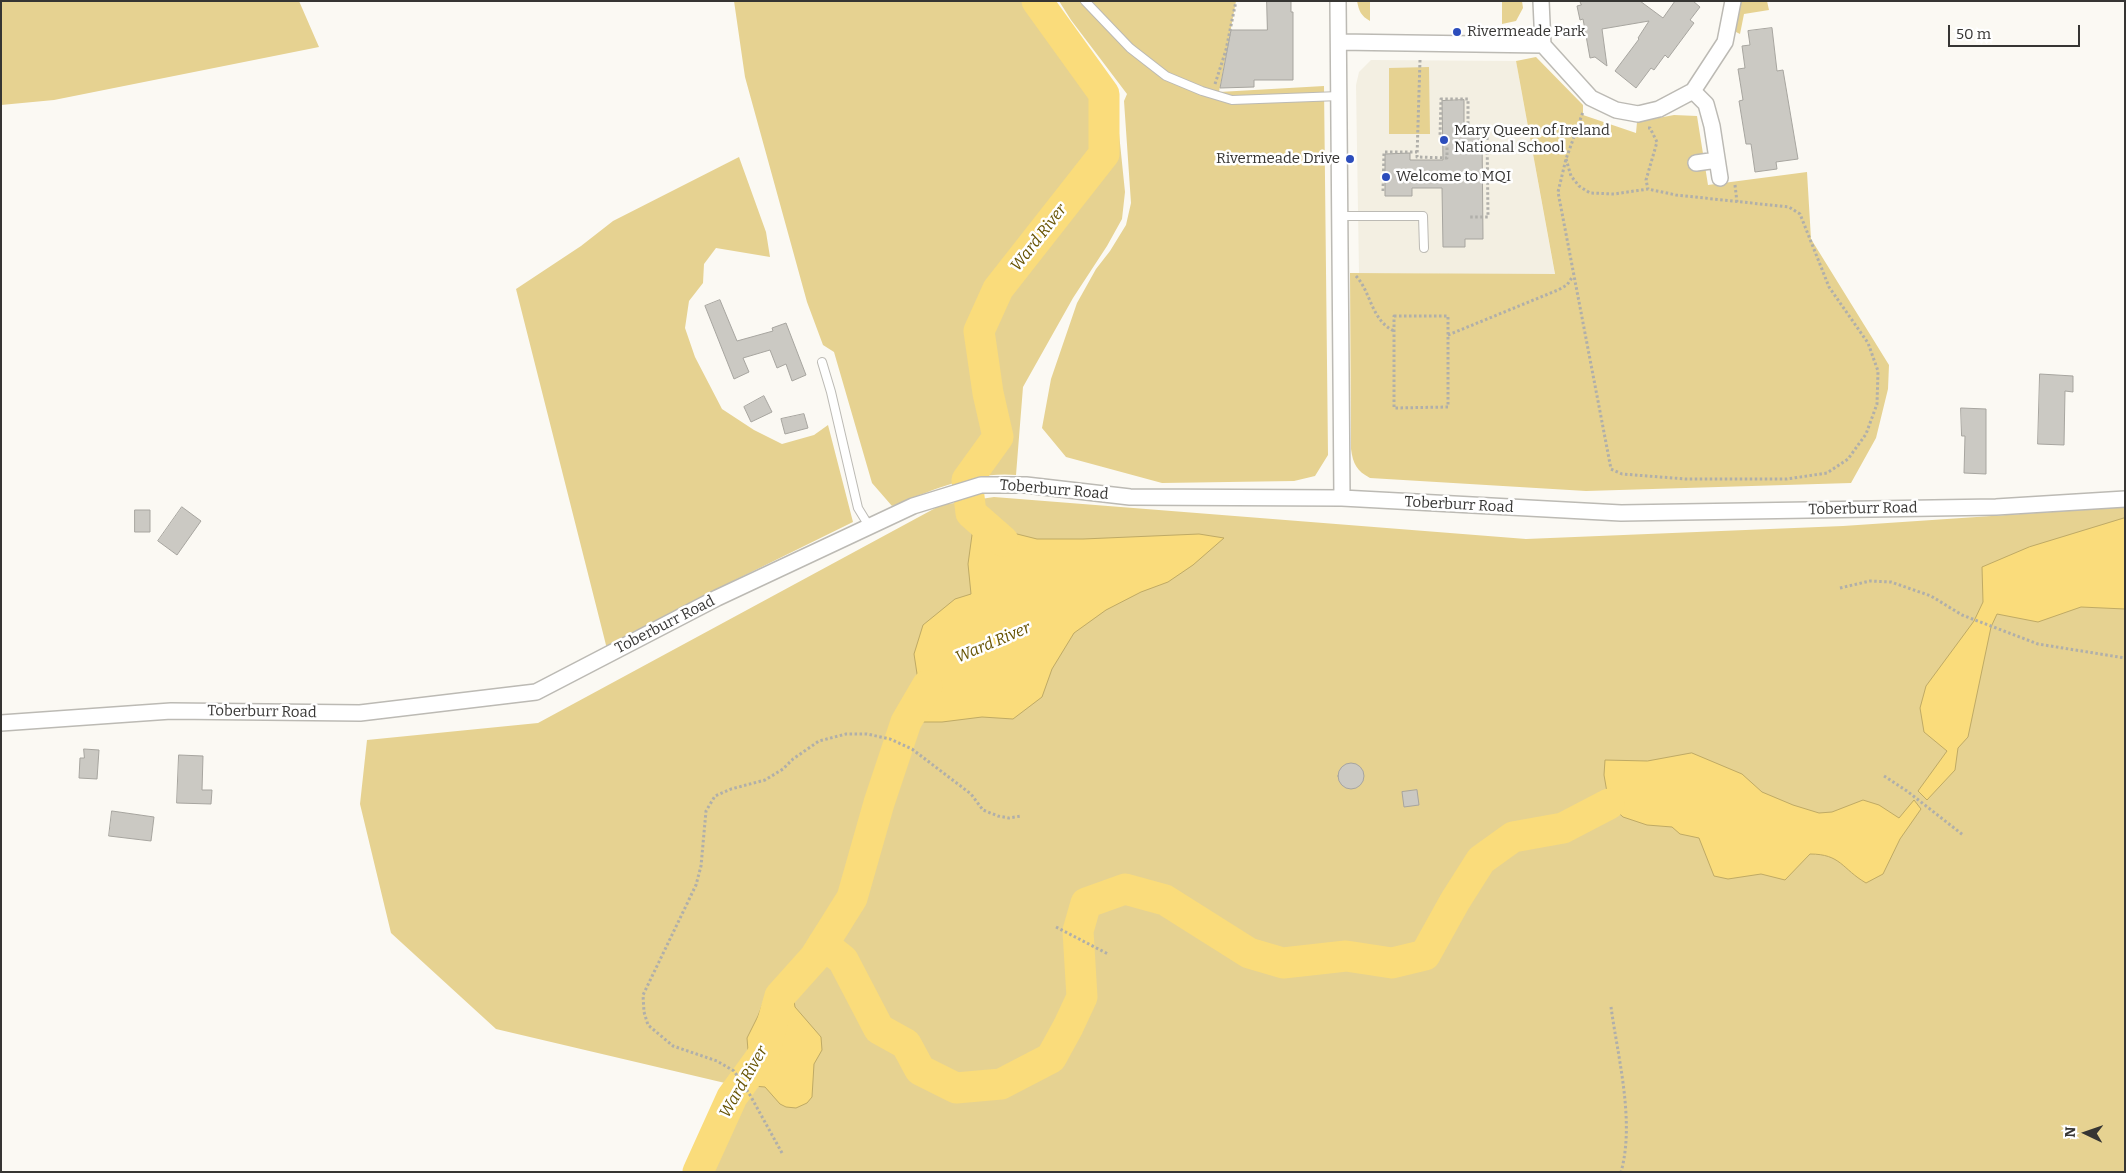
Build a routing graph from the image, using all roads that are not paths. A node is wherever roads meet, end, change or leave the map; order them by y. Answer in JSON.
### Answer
{"nodes":[{"id":1,"x":1085,"y":1,"type":"edge"},
{"id":2,"x":1338,"y":1,"type":"edge"},
{"id":3,"x":1541,"y":1,"type":"edge"},
{"id":4,"x":1733,"y":1,"type":"edge"},
{"id":5,"x":1339,"y":42,"type":"junction"},
{"id":6,"x":1543,"y":44,"type":"junction"},
{"id":7,"x":1693,"y":91,"type":"junction"},
{"id":8,"x":1340,"y":96,"type":"junction"},
{"id":9,"x":1718,"y":160,"type":"junction"},
{"id":10,"x":1696,"y":163,"type":"dead end"},
{"id":11,"x":1728,"y":180,"type":"road end"},
{"id":12,"x":1340,"y":216,"type":"junction"},
{"id":13,"x":1424,"y":248,"type":"dead end"},
{"id":14,"x":822,"y":362,"type":"dead end"},
{"id":15,"x":1342,"y":498,"type":"junction"},
{"id":16,"x":2125,"y":499,"type":"edge"},
{"id":17,"x":869,"y":526,"type":"junction"},
{"id":18,"x":1,"y":723,"type":"edge"}],
"edges":[{"from":1,"to":8,"type":"lane"},
{"from":2,"to":5,"type":"street"},
{"from":3,"to":6,"type":"street"},
{"from":4,"to":7,"type":"street"},
{"from":5,"to":6,"type":"street"},
{"from":5,"to":8,"type":"street"},
{"from":6,"to":7,"type":"street"},
{"from":7,"to":9,"type":"street"},
{"from":8,"to":12,"type":"street"},
{"from":9,"to":10,"type":"street"},
{"from":9,"to":11,"type":"street"},
{"from":12,"to":13,"type":"lane"},
{"from":12,"to":15,"type":"street"},
{"from":14,"to":17,"type":"lane"},
{"from":15,"to":16,"type":"street","name":"Toberburr Road"},
{"from":15,"to":17,"type":"street","name":"Toberburr Road"},
{"from":17,"to":18,"type":"street","name":"Toberburr Road"}]}
